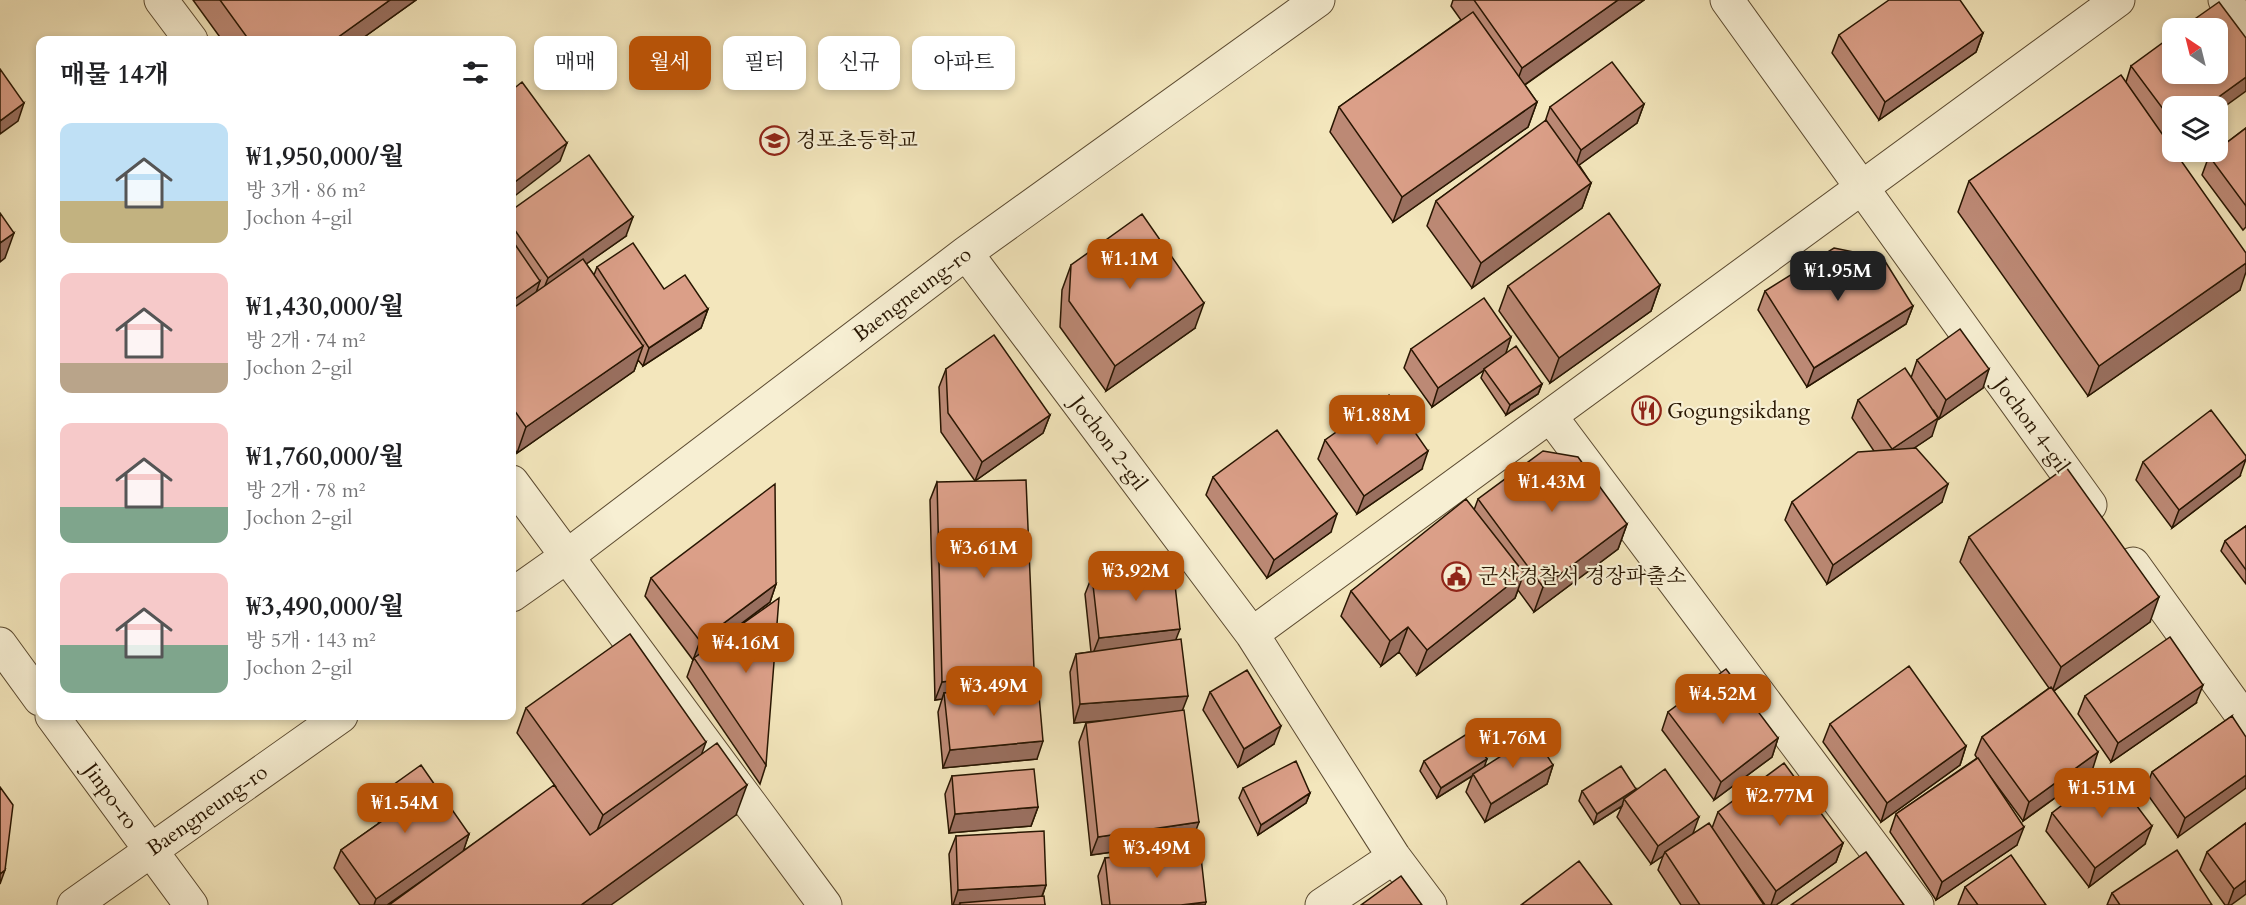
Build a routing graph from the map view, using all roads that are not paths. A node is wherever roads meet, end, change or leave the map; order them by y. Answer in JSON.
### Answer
{"nodes":[{"id":1,"x":161,"y":0,"type":"edge"},
{"id":2,"x":1318,"y":0,"type":"edge"},
{"id":3,"x":1727,"y":0,"type":"edge"},
{"id":4,"x":2118,"y":0,"type":"edge"},
{"id":5,"x":2225,"y":0,"type":"edge"},
{"id":6,"x":2246,"y":29,"type":"edge"},
{"id":7,"x":187,"y":36,"type":"edge"},
{"id":8,"x":1861,"y":188,"type":"junction"},
{"id":9,"x":966,"y":253,"type":"junction"},
{"id":10,"x":1551,"y":417,"type":"junction"},
{"id":11,"x":516,"y":488,"type":"edge"},
{"id":12,"x":566,"y":557,"type":"junction"},
{"id":13,"x":516,"y":592,"type":"edge"},
{"id":14,"x":1252,"y":634,"type":"junction"},
{"id":15,"x":0,"y":644,"type":"edge"},
{"id":16,"x":36,"y":694,"type":"edge"},
{"id":17,"x":55,"y":720,"type":"edge"},
{"id":18,"x":334,"y":720,"type":"edge"},
{"id":19,"x":2246,"y":721,"type":"edge"},
{"id":20,"x":150,"y":850,"type":"junction"},
{"id":21,"x":1394,"y":857,"type":"junction"},
{"id":22,"x":74,"y":905,"type":"edge"},
{"id":23,"x":191,"y":905,"type":"edge"},
{"id":24,"x":825,"y":905,"type":"edge"},
{"id":25,"x":1322,"y":905,"type":"edge"},
{"id":26,"x":1430,"y":905,"type":"edge"},
{"id":27,"x":1917,"y":905,"type":"edge"}],
"edges":[{"from":1,"to":7,"type":"street"},
{"from":2,"to":9,"type":"street","name":"Baengneung-ro"},
{"from":3,"to":8,"type":"street","name":"Jochon 4-gil"},
{"from":4,"to":8,"type":"street"},
{"from":5,"to":6,"type":"street"},
{"from":8,"to":10,"type":"street"},
{"from":8,"to":19,"type":"street","name":"Jochon 4-gil"},
{"from":9,"to":12,"type":"street","name":"Baengneung-ro"},
{"from":9,"to":14,"type":"street","name":"Jochon 2-gil"},
{"from":10,"to":14,"type":"street"},
{"from":10,"to":27,"type":"street"},
{"from":11,"to":12,"type":"street"},
{"from":12,"to":13,"type":"street","name":"Baengneung-ro"},
{"from":12,"to":24,"type":"street"},
{"from":14,"to":21,"type":"street","name":"Jochon 2-gil"},
{"from":15,"to":16,"type":"street"},
{"from":17,"to":20,"type":"street","name":"Jinpo-ro"},
{"from":18,"to":20,"type":"street","name":"Baengneung-ro"},
{"from":20,"to":22,"type":"street","name":"Baengneung-ro"},
{"from":20,"to":23,"type":"street","name":"Jinpo-ro"},
{"from":21,"to":25,"type":"street"},
{"from":21,"to":26,"type":"street","name":"Jochon 2-gil"}]}
